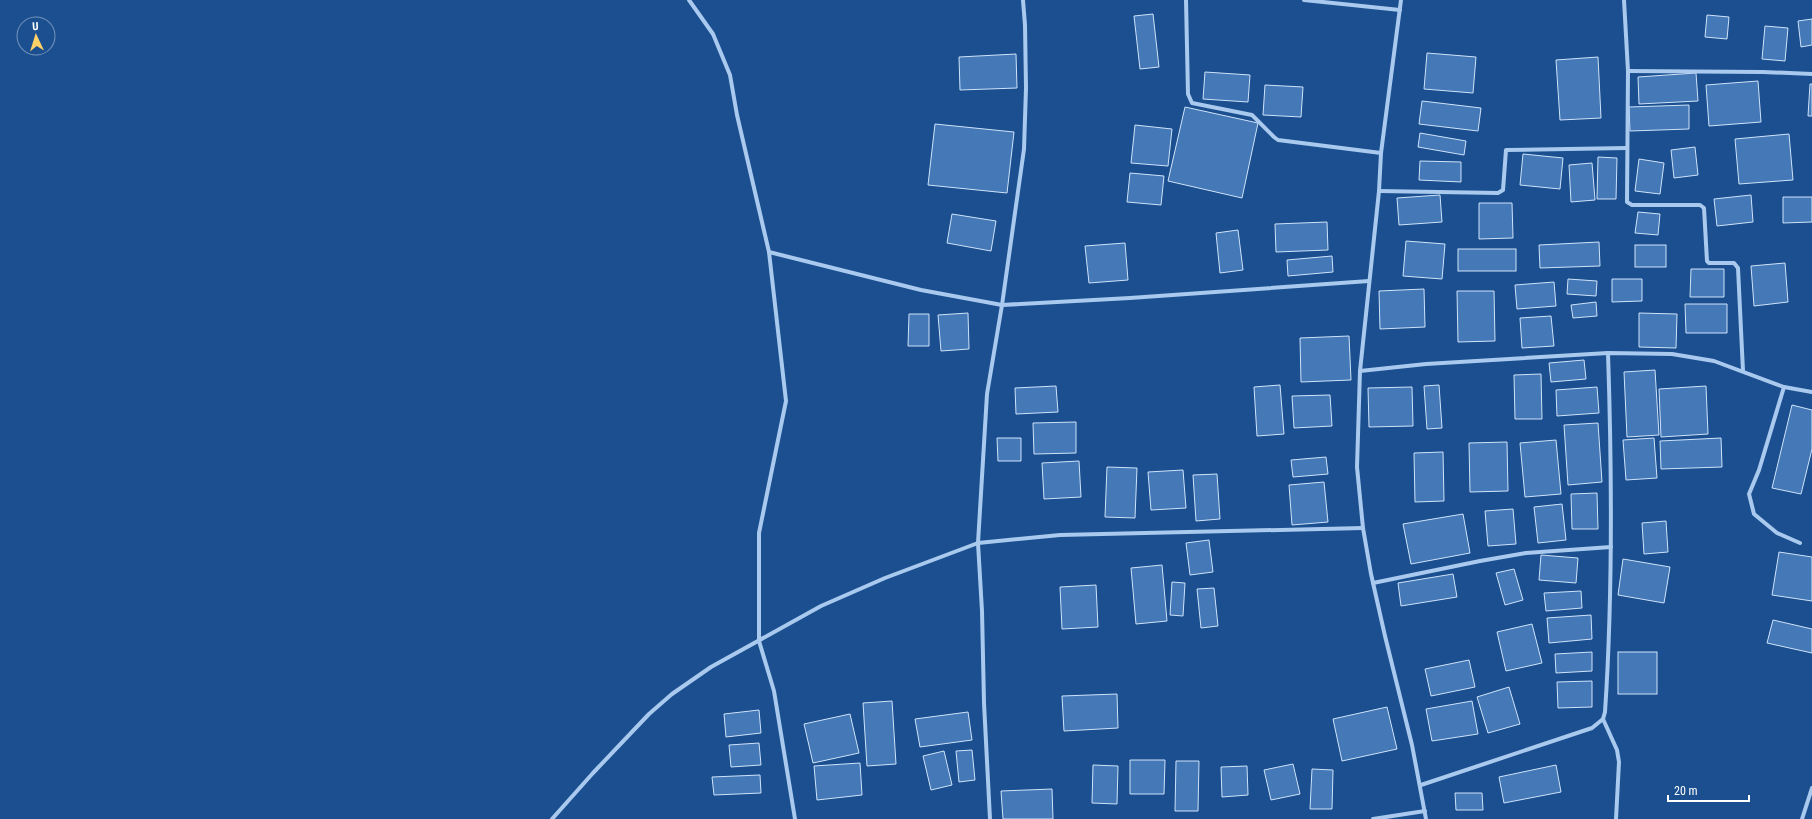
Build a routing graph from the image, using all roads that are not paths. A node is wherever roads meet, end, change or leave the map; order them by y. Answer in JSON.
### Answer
{"nodes":[{"id":1,"x":689,"y":0,"type":"edge"},
{"id":2,"x":1023,"y":0,"type":"edge"},
{"id":3,"x":1186,"y":0,"type":"edge"},
{"id":4,"x":1304,"y":0,"type":"edge"},
{"id":5,"x":1402,"y":0,"type":"edge"},
{"id":6,"x":1624,"y":0,"type":"edge"},
{"id":7,"x":1400,"y":10,"type":"junction"},
{"id":8,"x":1628,"y":71,"type":"junction"},
{"id":9,"x":1812,"y":74,"type":"edge"},
{"id":10,"x":1627,"y":148,"type":"junction"},
{"id":11,"x":1381,"y":153,"type":"junction"},
{"id":12,"x":1379,"y":191,"type":"junction"},
{"id":13,"x":769,"y":252,"type":"junction"},
{"id":14,"x":1369,"y":281,"type":"junction"},
{"id":15,"x":1002,"y":305,"type":"junction"},
{"id":16,"x":1608,"y":353,"type":"junction"},
{"id":17,"x":1360,"y":371,"type":"junction"},
{"id":18,"x":1743,"y":371,"type":"junction"},
{"id":19,"x":1784,"y":387,"type":"junction"},
{"id":20,"x":1812,"y":392,"type":"edge"},
{"id":21,"x":1363,"y":528,"type":"junction"},
{"id":22,"x":978,"y":543,"type":"junction"},
{"id":23,"x":1800,"y":543,"type":"dead end"},
{"id":24,"x":1611,"y":546,"type":"junction"},
{"id":25,"x":1373,"y":583,"type":"junction"},
{"id":26,"x":759,"y":641,"type":"junction"},
{"id":27,"x":1602,"y":719,"type":"junction"},
{"id":28,"x":1421,"y":785,"type":"junction"},
{"id":29,"x":1812,"y":789,"type":"edge"},
{"id":30,"x":1425,"y":810,"type":"junction"},
{"id":31,"x":552,"y":819,"type":"edge"},
{"id":32,"x":795,"y":819,"type":"edge"},
{"id":33,"x":990,"y":819,"type":"edge"},
{"id":34,"x":1373,"y":819,"type":"edge"},
{"id":35,"x":1426,"y":819,"type":"edge"},
{"id":36,"x":1616,"y":819,"type":"edge"},
{"id":37,"x":1802,"y":819,"type":"edge"}],
"edges":[{"from":1,"to":13,"type":"street"},
{"from":2,"to":15,"type":"street"},
{"from":3,"to":11,"type":"street"},
{"from":4,"to":7,"type":"street"},
{"from":5,"to":7,"type":"street"},
{"from":6,"to":8,"type":"street"},
{"from":7,"to":11,"type":"street"},
{"from":8,"to":9,"type":"street"},
{"from":8,"to":10,"type":"street"},
{"from":10,"to":12,"type":"street"},
{"from":10,"to":18,"type":"street"},
{"from":11,"to":12,"type":"street"},
{"from":12,"to":14,"type":"street"},
{"from":13,"to":15,"type":"street"},
{"from":13,"to":26,"type":"street"},
{"from":14,"to":15,"type":"street"},
{"from":14,"to":17,"type":"street"},
{"from":15,"to":22,"type":"street"},
{"from":16,"to":17,"type":"street"},
{"from":16,"to":18,"type":"street"},
{"from":16,"to":24,"type":"street"},
{"from":17,"to":21,"type":"street"},
{"from":18,"to":19,"type":"street"},
{"from":19,"to":20,"type":"street"},
{"from":19,"to":23,"type":"street"},
{"from":21,"to":22,"type":"street"},
{"from":21,"to":25,"type":"street"},
{"from":22,"to":26,"type":"street"},
{"from":22,"to":33,"type":"street"},
{"from":24,"to":25,"type":"street"},
{"from":24,"to":27,"type":"street"},
{"from":25,"to":28,"type":"street"},
{"from":26,"to":31,"type":"street"},
{"from":26,"to":32,"type":"street"},
{"from":27,"to":28,"type":"street"},
{"from":27,"to":36,"type":"street"},
{"from":28,"to":30,"type":"street"},
{"from":29,"to":37,"type":"street"},
{"from":30,"to":34,"type":"street"},
{"from":30,"to":35,"type":"street"}]}
